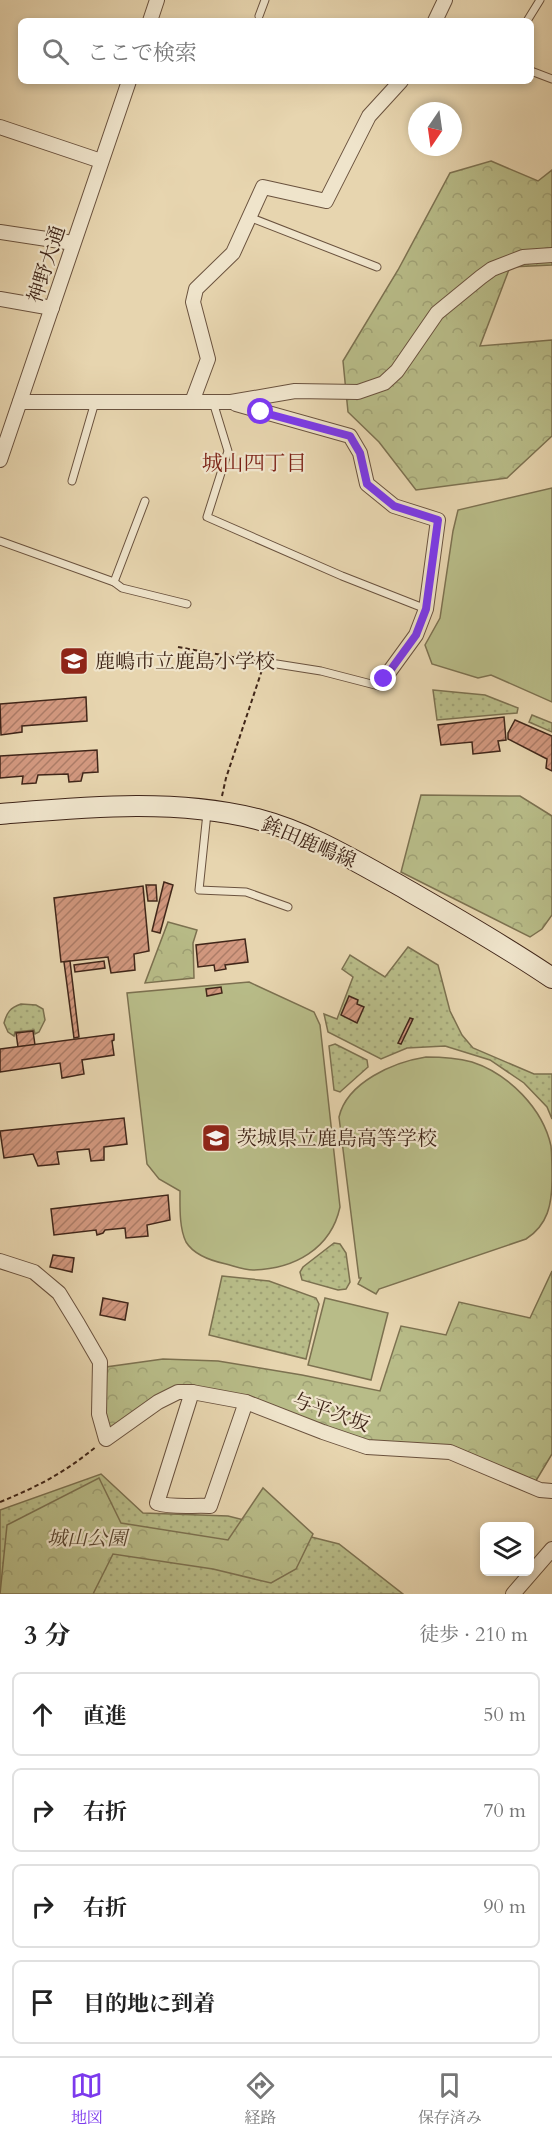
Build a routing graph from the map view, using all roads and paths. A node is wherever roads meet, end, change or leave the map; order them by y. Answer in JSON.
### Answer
{"nodes":[{"id":1,"x":157,"y":0,"type":"edge"},
{"id":2,"x":265,"y":0,"type":"edge"},
{"id":3,"x":445,"y":0,"type":"edge"},
{"id":4,"x":540,"y":0,"type":"edge"},
{"id":5,"x":259,"y":16,"type":"dead end"},
{"id":6,"x":151,"y":18,"type":"edge"},
{"id":7,"x":436,"y":18,"type":"edge"},
{"id":8,"x":529,"y":18,"type":"edge"},
{"id":9,"x":534,"y":72,"type":"edge"},
{"id":10,"x":552,"y":79,"type":"edge"},
{"id":11,"x":128,"y":84,"type":"edge"},
{"id":12,"x":398,"y":84,"type":"edge"},
{"id":13,"x":0,"y":127,"type":"edge"},
{"id":14,"x":101,"y":161,"type":"junction"},
{"id":15,"x":249,"y":217,"type":"junction"},
{"id":16,"x":0,"y":232,"type":"edge"},
{"id":17,"x":73,"y":243,"type":"junction"},
{"id":18,"x":552,"y":255,"type":"edge"},
{"id":19,"x":377,"y":267,"type":"dead end"},
{"id":20,"x":0,"y":298,"type":"edge"},
{"id":21,"x":52,"y":308,"type":"junction"},
{"id":22,"x":20,"y":402,"type":"junction"},
{"id":23,"x":95,"y":402,"type":"junction"},
{"id":24,"x":192,"y":402,"type":"junction"},
{"id":25,"x":212,"y":402,"type":"junction"},
{"id":26,"x":231,"y":402,"type":"junction"},
{"id":27,"x":0,"y":415,"type":"edge"},
{"id":28,"x":14,"y":418,"type":"junction"},
{"id":29,"x":0,"y":460,"type":"edge"},
{"id":30,"x":72,"y":481,"type":"dead end"},
{"id":31,"x":145,"y":501,"type":"dead end"},
{"id":32,"x":0,"y":541,"type":"edge"},
{"id":33,"x":114,"y":582,"type":"junction"},
{"id":34,"x":187,"y":604,"type":"dead end"},
{"id":35,"x":426,"y":609,"type":"junction"},
{"id":36,"x":178,"y":647,"type":"dead end"},
{"id":37,"x":264,"y":662,"type":"junction"},
{"id":38,"x":384,"y":679,"type":"joint"},
{"id":39,"x":222,"y":796,"type":"dead end"},
{"id":40,"x":207,"y":811,"type":"junction"},
{"id":41,"x":0,"y":814,"type":"edge"},
{"id":42,"x":288,"y":907,"type":"dead end"},
{"id":43,"x":552,"y":978,"type":"edge"},
{"id":44,"x":0,"y":1261,"type":"edge"},
{"id":45,"x":192,"y":1392,"type":"junction"},
{"id":46,"x":246,"y":1402,"type":"junction"},
{"id":47,"x":106,"y":1439,"type":"junction"},
{"id":48,"x":552,"y":1491,"type":"edge"},
{"id":49,"x":0,"y":1502,"type":"edge"},
{"id":50,"x":552,"y":1549,"type":"edge"},
{"id":51,"x":513,"y":1594,"type":"edge"}],
"edges":[{"from":1,"to":6,"type":"street"},
{"from":2,"to":5,"type":"lane"},
{"from":3,"to":7,"type":"street"},
{"from":4,"to":8,"type":"lane"},
{"from":9,"to":10,"type":"lane"},
{"from":11,"to":14,"type":"street","name":"神野大通"},
{"from":12,"to":15,"type":"street"},
{"from":13,"to":14,"type":"street"},
{"from":14,"to":17,"type":"street","name":"神野大通"},
{"from":15,"to":19,"type":"lane"},
{"from":15,"to":24,"type":"street"},
{"from":16,"to":17,"type":"street"},
{"from":17,"to":21,"type":"street","name":"神野大通"},
{"from":18,"to":26,"type":"street"},
{"from":20,"to":21,"type":"street"},
{"from":21,"to":22,"type":"street","name":"神野大通"},
{"from":22,"to":23,"type":"street"},
{"from":22,"to":28,"type":"street","name":"神野大通"},
{"from":23,"to":24,"type":"street"},
{"from":23,"to":30,"type":"lane"},
{"from":24,"to":25,"type":"street"},
{"from":25,"to":26,"type":"street"},
{"from":25,"to":35,"type":"lane"},
{"from":26,"to":35,"type":"street"},
{"from":27,"to":28,"type":"street"},
{"from":28,"to":29,"type":"street","name":"神野大通"},
{"from":31,"to":33,"type":"lane"},
{"from":32,"to":33,"type":"lane"},
{"from":33,"to":34,"type":"lane"},
{"from":35,"to":38,"type":"street"},
{"from":36,"to":37,"type":"path"},
{"from":37,"to":38,"type":"lane"},
{"from":37,"to":39,"type":"path"},
{"from":40,"to":41,"type":"main road","name":"鉾田鹿嶋線"},
{"from":40,"to":42,"type":"lane"},
{"from":40,"to":43,"type":"main road","name":"鉾田鹿嶋線"},
{"from":44,"to":47,"type":"street"},
{"from":45,"to":46,"type":"street","name":"与平次坂"},
{"from":45,"to":46,"type":"street"},
{"from":45,"to":47,"type":"street","name":"与平次坂"},
{"from":46,"to":48,"type":"street","name":"与平次坂"},
{"from":47,"to":49,"type":"path"},
{"from":50,"to":51,"type":"street"}]}
